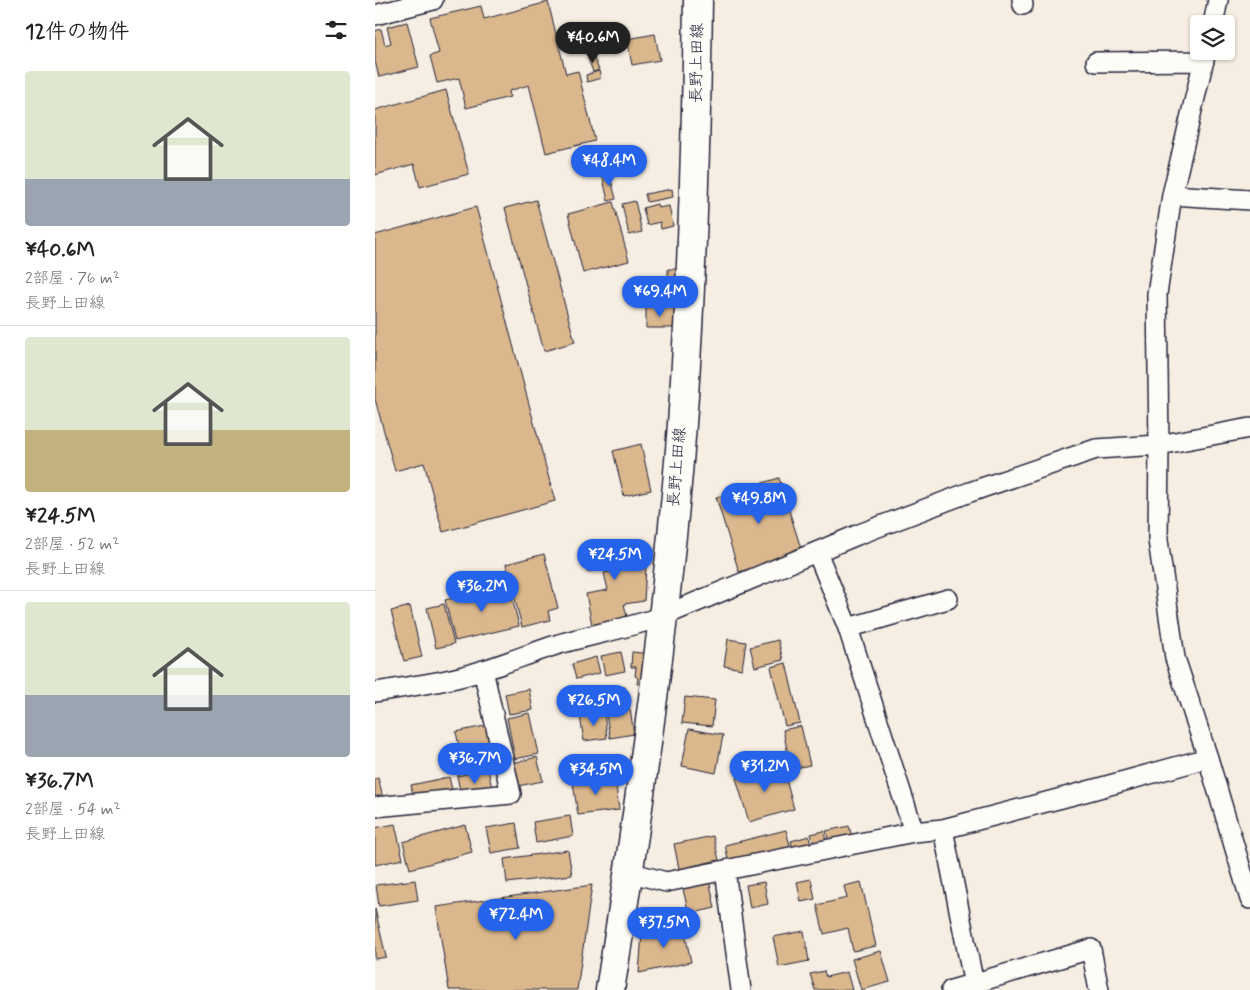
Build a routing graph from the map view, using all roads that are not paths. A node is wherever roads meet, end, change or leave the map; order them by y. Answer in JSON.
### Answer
{"nodes":[{"id":1,"x":433,"y":0,"type":"edge"},
{"id":2,"x":698,"y":0,"type":"edge"},
{"id":3,"x":1218,"y":0,"type":"edge"},
{"id":4,"x":1215,"y":15,"type":"edge"},
{"id":5,"x":375,"y":16,"type":"edge"},
{"id":6,"x":1190,"y":57,"type":"edge"},
{"id":7,"x":1204,"y":60,"type":"edge"},
{"id":8,"x":1096,"y":62,"type":"dead end"},
{"id":9,"x":1172,"y":195,"type":"junction"},
{"id":10,"x":1250,"y":200,"type":"edge"},
{"id":11,"x":1250,"y":428,"type":"edge"},
{"id":12,"x":1159,"y":445,"type":"junction"},
{"id":13,"x":817,"y":552,"type":"junction"},
{"id":14,"x":948,"y":598,"type":"dead end"},
{"id":15,"x":663,"y":616,"type":"junction"},
{"id":16,"x":848,"y":628,"type":"junction"},
{"id":17,"x":483,"y":670,"type":"junction"},
{"id":18,"x":375,"y":692,"type":"edge"},
{"id":19,"x":1207,"y":758,"type":"junction"},
{"id":20,"x":375,"y":807,"type":"edge"},
{"id":21,"x":943,"y":829,"type":"junction"},
{"id":22,"x":914,"y":832,"type":"junction"},
{"id":23,"x":725,"y":870,"type":"junction"},
{"id":24,"x":629,"y":872,"type":"junction"},
{"id":25,"x":1250,"y":899,"type":"edge"},
{"id":26,"x":975,"y":987,"type":"edge"},
{"id":27,"x":610,"y":990,"type":"edge"},
{"id":28,"x":741,"y":990,"type":"edge"},
{"id":29,"x":951,"y":990,"type":"edge"},
{"id":30,"x":1099,"y":990,"type":"edge"}],
"edges":[{"from":1,"to":5,"type":"street"},
{"from":2,"to":15,"type":"main road","name":"長野上田線"},
{"from":3,"to":4,"type":"street"},
{"from":6,"to":8,"type":"street"},
{"from":7,"to":9,"type":"street"},
{"from":9,"to":10,"type":"street"},
{"from":9,"to":12,"type":"street"},
{"from":11,"to":12,"type":"street"},
{"from":12,"to":13,"type":"street"},
{"from":12,"to":19,"type":"street"},
{"from":13,"to":15,"type":"street"},
{"from":13,"to":16,"type":"street"},
{"from":14,"to":16,"type":"street"},
{"from":15,"to":17,"type":"street"},
{"from":15,"to":24,"type":"main road","name":"長野上田線"},
{"from":16,"to":22,"type":"street"},
{"from":17,"to":18,"type":"street"},
{"from":17,"to":20,"type":"street"},
{"from":19,"to":21,"type":"street"},
{"from":19,"to":25,"type":"street"},
{"from":21,"to":22,"type":"street"},
{"from":21,"to":26,"type":"street"},
{"from":22,"to":23,"type":"street"},
{"from":23,"to":24,"type":"street"},
{"from":23,"to":28,"type":"street"},
{"from":24,"to":27,"type":"main road","name":"長野上田線"},
{"from":26,"to":29,"type":"street"},
{"from":26,"to":30,"type":"street"}]}
